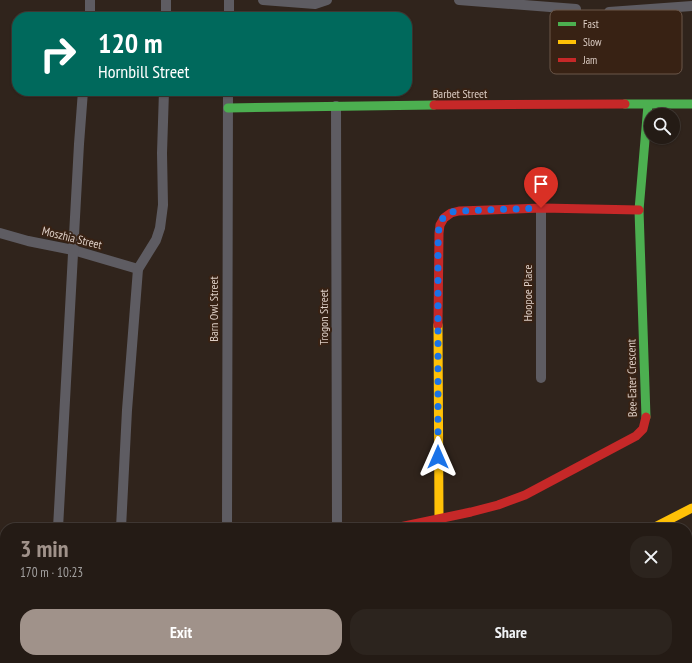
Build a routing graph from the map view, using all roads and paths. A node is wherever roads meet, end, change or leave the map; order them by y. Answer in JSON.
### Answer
{"nodes":[{"id":1,"x":90,"y":0,"type":"edge"},
{"id":2,"x":166,"y":0,"type":"edge"},
{"id":3,"x":229,"y":0,"type":"edge"},
{"id":4,"x":263,"y":0,"type":"edge"},
{"id":5,"x":327,"y":0,"type":"edge"},
{"id":6,"x":458,"y":0,"type":"edge"},
{"id":7,"x":541,"y":3,"type":"edge"},
{"id":8,"x":646,"y":4,"type":"edge"},
{"id":9,"x":692,"y":6,"type":"edge"},
{"id":10,"x":576,"y":9,"type":"dead end"},
{"id":11,"x":619,"y":10,"type":"edge"},
{"id":12,"x":90,"y":12,"type":"edge"},
{"id":13,"x":166,"y":12,"type":"edge"},
{"id":14,"x":229,"y":12,"type":"edge"},
{"id":15,"x":83,"y":96,"type":"edge"},
{"id":16,"x":164,"y":96,"type":"edge"},
{"id":17,"x":228,"y":96,"type":"edge"},
{"id":18,"x":648,"y":104,"type":"junction"},
{"id":19,"x":692,"y":104,"type":"edge"},
{"id":20,"x":336,"y":106,"type":"junction"},
{"id":21,"x":228,"y":108,"type":"junction"},
{"id":22,"x":541,"y":208,"type":"junction"},
{"id":23,"x":639,"y":210,"type":"junction"},
{"id":24,"x":0,"y":233,"type":"edge"},
{"id":25,"x":73,"y":250,"type":"junction"},
{"id":26,"x":138,"y":269,"type":"junction"},
{"id":27,"x":541,"y":378,"type":"dead end"},
{"id":28,"x":692,"y":508,"type":"edge"},
{"id":29,"x":438,"y":519,"type":"junction"},
{"id":30,"x":58,"y":523,"type":"edge"},
{"id":31,"x":122,"y":523,"type":"edge"},
{"id":32,"x":227,"y":523,"type":"edge"},
{"id":33,"x":337,"y":523,"type":"edge"},
{"id":34,"x":419,"y":523,"type":"edge"},
{"id":35,"x":663,"y":523,"type":"edge"}],
"edges":[{"from":1,"to":12,"type":"street"},
{"from":2,"to":13,"type":"street"},
{"from":3,"to":14,"type":"street"},
{"from":4,"to":5,"type":"street"},
{"from":6,"to":7,"type":"street"},
{"from":7,"to":10,"type":"street"},
{"from":8,"to":9,"type":"street"},
{"from":8,"to":11,"type":"street"},
{"from":15,"to":25,"type":"street"},
{"from":16,"to":26,"type":"street"},
{"from":17,"to":21,"type":"street","name":"Barn Owl Street"},
{"from":18,"to":19,"type":"street","name":"Barbet Street"},
{"from":18,"to":20,"type":"street","name":"Barbet Street"},
{"from":18,"to":23,"type":"street","name":"Bee-Eater Crescent"},
{"from":20,"to":21,"type":"street","name":"Barbet Street"},
{"from":20,"to":33,"type":"street","name":"Trogon Street"},
{"from":21,"to":32,"type":"street","name":"Barn Owl Street"},
{"from":22,"to":23,"type":"street"},
{"from":22,"to":27,"type":"street","name":"Hoopoe Place"},
{"from":22,"to":29,"type":"street"},
{"from":23,"to":29,"type":"street","name":"Bee-Eater Crescent"},
{"from":24,"to":25,"type":"street","name":"Moszhia Street"},
{"from":25,"to":26,"type":"street","name":"Moszhia Street"},
{"from":25,"to":30,"type":"street"},
{"from":26,"to":31,"type":"street"},
{"from":28,"to":35,"type":"street"},
{"from":29,"to":34,"type":"street","name":"Bee-Eater Crescent"}]}
